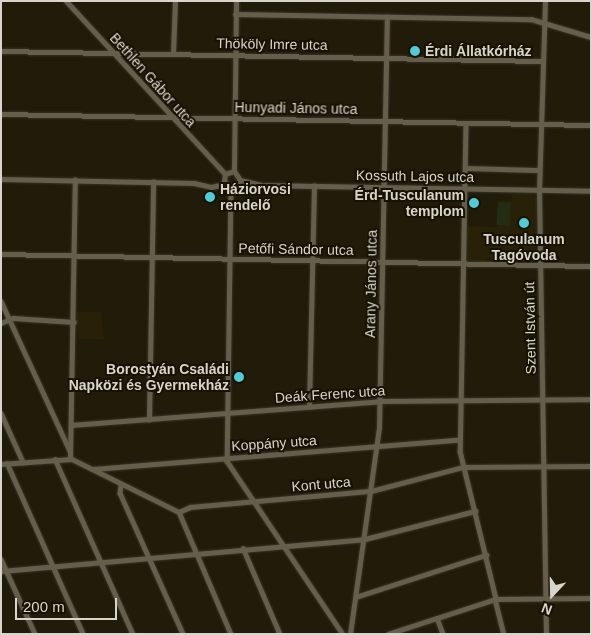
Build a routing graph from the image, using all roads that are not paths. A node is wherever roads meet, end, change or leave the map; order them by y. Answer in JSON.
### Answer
{"nodes":[{"id":1,"x":66,"y":1,"type":"edge"},
{"id":2,"x":175,"y":1,"type":"edge"},
{"id":3,"x":236,"y":1,"type":"edge"},
{"id":4,"x":546,"y":1,"type":"edge"},
{"id":5,"x":236,"y":14,"type":"junction"},
{"id":6,"x":387,"y":17,"type":"junction"},
{"id":7,"x":544,"y":23,"type":"junction"},
{"id":8,"x":591,"y":36,"type":"edge"},
{"id":9,"x":1,"y":51,"type":"edge"},
{"id":10,"x":113,"y":52,"type":"junction"},
{"id":11,"x":173,"y":53,"type":"junction"},
{"id":12,"x":234,"y":54,"type":"junction"},
{"id":13,"x":386,"y":57,"type":"junction"},
{"id":14,"x":542,"y":61,"type":"junction"},
{"id":15,"x":1,"y":114,"type":"edge"},
{"id":16,"x":172,"y":118,"type":"junction"},
{"id":17,"x":233,"y":118,"type":"junction"},
{"id":18,"x":386,"y":122,"type":"junction"},
{"id":19,"x":466,"y":123,"type":"junction"},
{"id":20,"x":541,"y":124,"type":"junction"},
{"id":21,"x":591,"y":125,"type":"edge"},
{"id":22,"x":466,"y":168,"type":"junction"},
{"id":23,"x":536,"y":170,"type":"dead end"},
{"id":24,"x":234,"y":171,"type":"junction"},
{"id":25,"x":225,"y":174,"type":"junction"},
{"id":26,"x":1,"y":180,"type":"edge"},
{"id":27,"x":75,"y":180,"type":"junction"},
{"id":28,"x":240,"y":180,"type":"junction"},
{"id":29,"x":153,"y":182,"type":"junction"},
{"id":30,"x":228,"y":185,"type":"junction"},
{"id":31,"x":314,"y":186,"type":"junction"},
{"id":32,"x":384,"y":187,"type":"junction"},
{"id":33,"x":466,"y":189,"type":"junction"},
{"id":34,"x":539,"y":190,"type":"junction"},
{"id":35,"x":591,"y":191,"type":"edge"},
{"id":36,"x":1,"y":254,"type":"edge"},
{"id":37,"x":75,"y":256,"type":"junction"},
{"id":38,"x":152,"y":257,"type":"junction"},
{"id":39,"x":231,"y":259,"type":"junction"},
{"id":40,"x":313,"y":260,"type":"junction"},
{"id":41,"x":383,"y":262,"type":"junction"},
{"id":42,"x":464,"y":263,"type":"junction"},
{"id":43,"x":540,"y":265,"type":"junction"},
{"id":44,"x":591,"y":266,"type":"edge"},
{"id":45,"x":1,"y":301,"type":"edge"},
{"id":46,"x":9,"y":320,"type":"junction"},
{"id":47,"x":74,"y":322,"type":"junction"},
{"id":48,"x":1,"y":323,"type":"edge"},
{"id":49,"x":462,"y":399,"type":"junction"},
{"id":50,"x":542,"y":399,"type":"junction"},
{"id":51,"x":591,"y":399,"type":"edge"},
{"id":52,"x":380,"y":401,"type":"junction"},
{"id":53,"x":310,"y":407,"type":"junction"},
{"id":54,"x":1,"y":413,"type":"edge"},
{"id":55,"x":228,"y":413,"type":"junction"},
{"id":56,"x":149,"y":420,"type":"junction"},
{"id":57,"x":71,"y":425,"type":"junction"},
{"id":58,"x":460,"y":435,"type":"junction"},
{"id":59,"x":457,"y":440,"type":"junction"},
{"id":60,"x":377,"y":446,"type":"junction"},
{"id":61,"x":70,"y":451,"type":"junction"},
{"id":62,"x":460,"y":451,"type":"junction"},
{"id":63,"x":70,"y":458,"type":"junction"},
{"id":64,"x":227,"y":458,"type":"junction"},
{"id":65,"x":55,"y":459,"type":"junction"},
{"id":66,"x":23,"y":462,"type":"junction"},
{"id":67,"x":8,"y":463,"type":"junction"},
{"id":68,"x":1,"y":464,"type":"edge"},
{"id":69,"x":591,"y":466,"type":"edge"},
{"id":70,"x":464,"y":467,"type":"junction"},
{"id":71,"x":544,"y":467,"type":"junction"},
{"id":72,"x":93,"y":468,"type":"junction"},
{"id":73,"x":121,"y":484,"type":"junction"},
{"id":74,"x":371,"y":491,"type":"junction"},
{"id":75,"x":253,"y":501,"type":"junction"},
{"id":76,"x":475,"y":511,"type":"junction"},
{"id":77,"x":179,"y":512,"type":"junction"},
{"id":78,"x":365,"y":539,"type":"junction"},
{"id":79,"x":283,"y":545,"type":"junction"},
{"id":80,"x":243,"y":548,"type":"junction"},
{"id":81,"x":195,"y":553,"type":"junction"},
{"id":82,"x":486,"y":555,"type":"junction"},
{"id":83,"x":149,"y":557,"type":"junction"},
{"id":84,"x":1,"y":559,"type":"edge"},
{"id":85,"x":101,"y":562,"type":"junction"},
{"id":86,"x":53,"y":566,"type":"junction"},
{"id":87,"x":4,"y":571,"type":"edge"},
{"id":88,"x":356,"y":597,"type":"junction"},
{"id":89,"x":591,"y":598,"type":"edge"},
{"id":90,"x":496,"y":599,"type":"junction"},
{"id":91,"x":546,"y":599,"type":"junction"},
{"id":92,"x":437,"y":618,"type":"junction"},
{"id":93,"x":338,"y":631,"type":"edge"},
{"id":94,"x":395,"y":633,"type":"edge"},
{"id":95,"x":35,"y":634,"type":"edge"},
{"id":96,"x":83,"y":634,"type":"edge"},
{"id":97,"x":133,"y":634,"type":"edge"},
{"id":98,"x":183,"y":634,"type":"edge"},
{"id":99,"x":231,"y":634,"type":"edge"},
{"id":100,"x":280,"y":634,"type":"edge"},
{"id":101,"x":343,"y":634,"type":"edge"},
{"id":102,"x":350,"y":634,"type":"edge"},
{"id":103,"x":388,"y":634,"type":"edge"},
{"id":104,"x":443,"y":634,"type":"edge"},
{"id":105,"x":504,"y":634,"type":"edge"},
{"id":106,"x":546,"y":634,"type":"edge"}],
"edges":[{"from":1,"to":10,"type":"street","name":"Bethlen Gábor utca"},
{"from":2,"to":11,"type":"street"},
{"from":3,"to":5,"type":"street"},
{"from":4,"to":7,"type":"street","name":"Szent István út"},
{"from":5,"to":6,"type":"street"},
{"from":5,"to":12,"type":"street"},
{"from":6,"to":7,"type":"street"},
{"from":6,"to":13,"type":"street","name":"Arany János utca"},
{"from":7,"to":8,"type":"street"},
{"from":7,"to":14,"type":"street","name":"Szent István út"},
{"from":9,"to":10,"type":"street","name":"Thököly Imre utca"},
{"from":10,"to":11,"type":"street","name":"Thököly Imre utca"},
{"from":10,"to":16,"type":"street","name":"Bethlen Gábor utca"},
{"from":11,"to":12,"type":"street","name":"Thököly Imre utca"},
{"from":12,"to":13,"type":"street","name":"Thököly Imre utca"},
{"from":12,"to":17,"type":"street"},
{"from":13,"to":14,"type":"street","name":"Thököly Imre utca"},
{"from":13,"to":18,"type":"street","name":"Arany János utca"},
{"from":14,"to":20,"type":"street","name":"Szent István út"},
{"from":15,"to":16,"type":"street","name":"Hunyadi János utca"},
{"from":16,"to":17,"type":"street","name":"Hunyadi János utca"},
{"from":16,"to":25,"type":"street","name":"Bethlen Gábor utca"},
{"from":17,"to":18,"type":"street","name":"Hunyadi János utca"},
{"from":17,"to":24,"type":"street"},
{"from":18,"to":19,"type":"street","name":"Hunyadi János utca"},
{"from":18,"to":32,"type":"street","name":"Arany János utca"},
{"from":19,"to":20,"type":"street","name":"Hunyadi János utca"},
{"from":19,"to":22,"type":"street"},
{"from":20,"to":21,"type":"street","name":"Hunyadi János utca"},
{"from":20,"to":34,"type":"street","name":"Szent István út"},
{"from":22,"to":23,"type":"street"},
{"from":22,"to":33,"type":"street"},
{"from":24,"to":25,"type":"street"},
{"from":24,"to":28,"type":"street"},
{"from":25,"to":30,"type":"street"},
{"from":26,"to":27,"type":"street"},
{"from":27,"to":29,"type":"street"},
{"from":27,"to":37,"type":"street"},
{"from":28,"to":30,"type":"street"},
{"from":28,"to":31,"type":"street","name":"Kossuth Lajos utca"},
{"from":29,"to":30,"type":"street"},
{"from":29,"to":38,"type":"street"},
{"from":30,"to":39,"type":"street"},
{"from":31,"to":32,"type":"street","name":"Kossuth Lajos utca"},
{"from":31,"to":40,"type":"street"},
{"from":32,"to":33,"type":"street","name":"Kossuth Lajos utca"},
{"from":32,"to":41,"type":"street","name":"Arany János utca"},
{"from":33,"to":34,"type":"street","name":"Kossuth Lajos utca"},
{"from":33,"to":42,"type":"street"},
{"from":34,"to":35,"type":"street","name":"Kossuth Lajos utca"},
{"from":34,"to":43,"type":"street","name":"Szent István út"},
{"from":36,"to":37,"type":"street","name":"Petőfi Sándor utca"},
{"from":37,"to":38,"type":"street","name":"Petőfi Sándor utca"},
{"from":37,"to":47,"type":"street"},
{"from":38,"to":39,"type":"street","name":"Petőfi Sándor utca"},
{"from":38,"to":56,"type":"street"},
{"from":39,"to":40,"type":"street","name":"Petőfi Sándor utca"},
{"from":39,"to":55,"type":"street"},
{"from":40,"to":41,"type":"street","name":"Petőfi Sándor utca"},
{"from":40,"to":53,"type":"street"},
{"from":41,"to":42,"type":"street","name":"Petőfi Sándor utca"},
{"from":41,"to":52,"type":"street","name":"Arany János utca"},
{"from":42,"to":43,"type":"street","name":"Petőfi Sándor utca"},
{"from":42,"to":49,"type":"street"},
{"from":43,"to":44,"type":"street","name":"Petőfi Sándor utca"},
{"from":43,"to":50,"type":"street","name":"Szent István út"},
{"from":45,"to":46,"type":"street"},
{"from":46,"to":47,"type":"street"},
{"from":46,"to":48,"type":"street"},
{"from":46,"to":61,"type":"street"},
{"from":47,"to":57,"type":"street"},
{"from":49,"to":50,"type":"street","name":"Deák Ferenc utca"},
{"from":49,"to":52,"type":"street","name":"Deák Ferenc utca"},
{"from":49,"to":58,"type":"street"},
{"from":50,"to":51,"type":"street","name":"Deák Ferenc utca"},
{"from":50,"to":71,"type":"street","name":"Szent István út"},
{"from":52,"to":53,"type":"street","name":"Deák Ferenc utca"},
{"from":52,"to":60,"type":"street","name":"Arany János utca"},
{"from":53,"to":55,"type":"street","name":"Deák Ferenc utca"},
{"from":54,"to":66,"type":"street"},
{"from":55,"to":56,"type":"street","name":"Deák Ferenc utca"},
{"from":55,"to":64,"type":"street"},
{"from":56,"to":57,"type":"street","name":"Deák Ferenc utca"},
{"from":57,"to":61,"type":"street"},
{"from":58,"to":59,"type":"street"},
{"from":58,"to":62,"type":"street"},
{"from":59,"to":60,"type":"street","name":"Koppány utca"},
{"from":59,"to":62,"type":"street"},
{"from":60,"to":64,"type":"street","name":"Koppány utca"},
{"from":60,"to":74,"type":"street","name":"Arany János utca"},
{"from":61,"to":63,"type":"street"},
{"from":62,"to":70,"type":"street"},
{"from":63,"to":65,"type":"street"},
{"from":63,"to":72,"type":"street"},
{"from":64,"to":72,"type":"street","name":"Koppány utca"},
{"from":64,"to":75,"type":"street"},
{"from":65,"to":66,"type":"street"},
{"from":65,"to":85,"type":"street"},
{"from":66,"to":67,"type":"street"},
{"from":67,"to":68,"type":"street"},
{"from":67,"to":86,"type":"street"},
{"from":69,"to":71,"type":"street","name":"Kont utca"},
{"from":70,"to":71,"type":"street","name":"Kont utca"},
{"from":70,"to":74,"type":"street","name":"Kont utca"},
{"from":70,"to":76,"type":"street"},
{"from":71,"to":91,"type":"street","name":"Szent István út"},
{"from":72,"to":73,"type":"street"},
{"from":73,"to":77,"type":"street"},
{"from":73,"to":83,"type":"street"},
{"from":74,"to":75,"type":"street","name":"Kont utca"},
{"from":74,"to":78,"type":"street","name":"Arany János utca"},
{"from":75,"to":77,"type":"street","name":"Kont utca"},
{"from":75,"to":79,"type":"street"},
{"from":76,"to":78,"type":"street"},
{"from":76,"to":82,"type":"street"},
{"from":77,"to":81,"type":"street"},
{"from":78,"to":79,"type":"street"},
{"from":78,"to":88,"type":"street","name":"Arany János utca"},
{"from":79,"to":80,"type":"street"},
{"from":79,"to":93,"type":"street"},
{"from":80,"to":81,"type":"street"},
{"from":80,"to":100,"type":"street"},
{"from":81,"to":83,"type":"street"},
{"from":81,"to":99,"type":"street"},
{"from":82,"to":88,"type":"street"},
{"from":82,"to":90,"type":"street"},
{"from":83,"to":85,"type":"street"},
{"from":83,"to":98,"type":"street"},
{"from":84,"to":87,"type":"street"},
{"from":85,"to":86,"type":"street"},
{"from":85,"to":97,"type":"street"},
{"from":86,"to":87,"type":"street"},
{"from":86,"to":96,"type":"street"},
{"from":87,"to":95,"type":"street"},
{"from":88,"to":102,"type":"street","name":"Arany János utca"},
{"from":89,"to":91,"type":"street"},
{"from":90,"to":91,"type":"street"},
{"from":90,"to":92,"type":"street"},
{"from":90,"to":105,"type":"street"},
{"from":91,"to":106,"type":"street","name":"Szent István út"},
{"from":92,"to":94,"type":"street"},
{"from":92,"to":104,"type":"street"},
{"from":93,"to":101,"type":"street"},
{"from":94,"to":103,"type":"street"}]}
